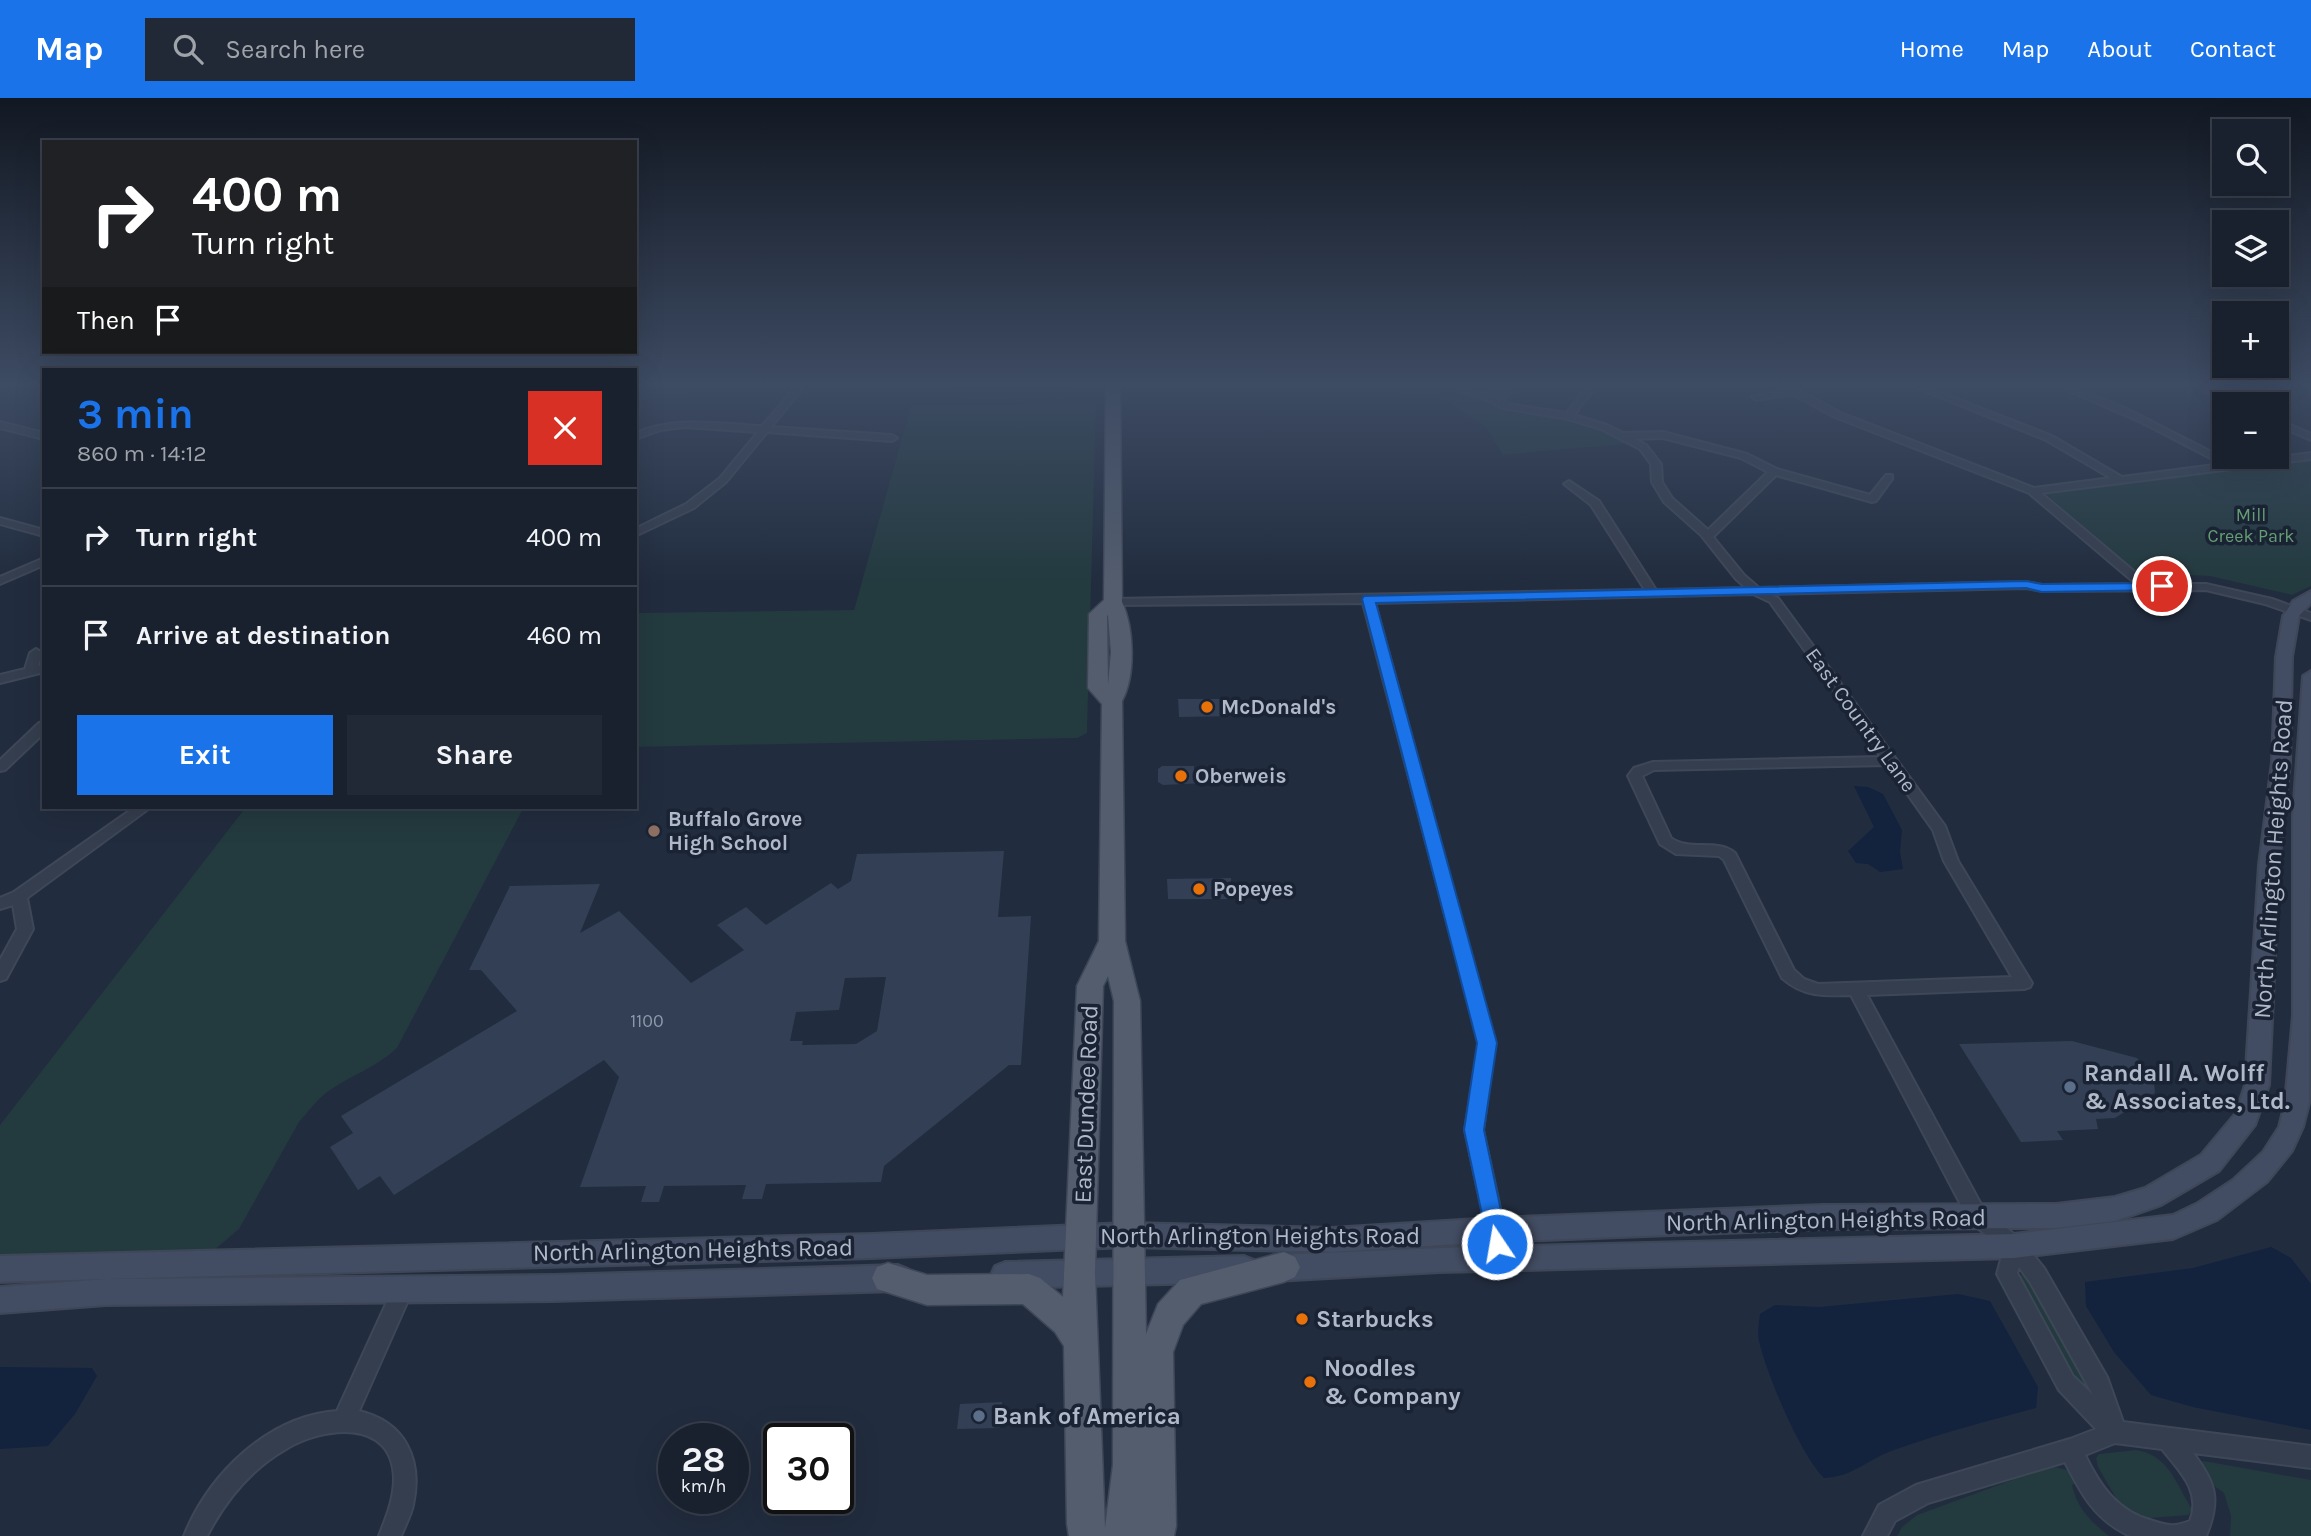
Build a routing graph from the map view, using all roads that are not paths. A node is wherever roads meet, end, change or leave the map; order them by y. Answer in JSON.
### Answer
{"nodes":[{"id":1,"x":747,"y":450,"type":"edge"},
{"id":2,"x":1112,"y":450,"type":"edge"},
{"id":3,"x":1645,"y":450,"type":"edge"},
{"id":4,"x":1721,"y":450,"type":"edge"},
{"id":5,"x":1928,"y":450,"type":"edge"},
{"id":6,"x":2070,"y":450,"type":"edge"},
{"id":7,"x":2311,"y":456,"type":"edge"},
{"id":8,"x":2289,"y":458,"type":"edge"},
{"id":9,"x":2212,"y":467,"type":"edge"},
{"id":10,"x":1774,"y":471,"type":"junction"},
{"id":11,"x":1889,"y":477,"type":"dead end"},
{"id":12,"x":2119,"y":479,"type":"junction"},
{"id":13,"x":1569,"y":484,"type":"dead end"},
{"id":14,"x":2033,"y":491,"type":"junction"},
{"id":15,"x":0,"y":521,"type":"edge"},
{"id":16,"x":42,"y":532,"type":"edge"},
{"id":17,"x":637,"y":532,"type":"edge"},
{"id":18,"x":1708,"y":536,"type":"junction"},
{"id":19,"x":42,"y":562,"type":"edge"},
{"id":20,"x":0,"y":582,"type":"edge"},
{"id":21,"x":2141,"y":583,"type":"junction"},
{"id":22,"x":1757,"y":592,"type":"junction"},
{"id":23,"x":1653,"y":594,"type":"junction"},
{"id":24,"x":1113,"y":595,"type":"junction"},
{"id":25,"x":1368,"y":599,"type":"junction"},
{"id":26,"x":2304,"y":605,"type":"edge"},
{"id":27,"x":2311,"y":617,"type":"edge"},
{"id":28,"x":36,"y":653,"type":"dead end"},
{"id":29,"x":42,"y":668,"type":"edge"},
{"id":30,"x":30,"y":671,"type":"junction"},
{"id":31,"x":2311,"y":676,"type":"edge"},
{"id":32,"x":0,"y":679,"type":"edge"},
{"id":33,"x":42,"y":728,"type":"edge"},
{"id":34,"x":1891,"y":761,"type":"junction"},
{"id":35,"x":0,"y":767,"type":"edge"},
{"id":36,"x":141,"y":809,"type":"edge"},
{"id":37,"x":19,"y":896,"type":"junction"},
{"id":38,"x":0,"y":904,"type":"edge"},
{"id":39,"x":1112,"y":941,"type":"junction"},
{"id":40,"x":0,"y":975,"type":"edge"},
{"id":41,"x":1856,"y":990,"type":"junction"},
{"id":42,"x":1977,"y":1216,"type":"junction"},
{"id":43,"x":1494,"y":1230,"type":"junction"},
{"id":44,"x":1129,"y":1235,"type":"junction"},
{"id":45,"x":1081,"y":1237,"type":"junction"},
{"id":46,"x":2014,"y":1246,"type":"junction"},
{"id":47,"x":1501,"y":1259,"type":"junction"},
{"id":48,"x":1284,"y":1268,"type":"junction"},
{"id":49,"x":0,"y":1269,"type":"edge"},
{"id":50,"x":1079,"y":1273,"type":"junction"},
{"id":51,"x":1129,"y":1273,"type":"junction"},
{"id":52,"x":888,"y":1278,"type":"junction"},
{"id":53,"x":403,"y":1289,"type":"junction"},
{"id":54,"x":0,"y":1300,"type":"edge"},
{"id":55,"x":1083,"y":1346,"type":"junction"},
{"id":56,"x":343,"y":1422,"type":"junction"},
{"id":57,"x":2115,"y":1432,"type":"junction"},
{"id":58,"x":2169,"y":1440,"type":"junction"},
{"id":59,"x":2070,"y":1450,"type":"junction"},
{"id":60,"x":2311,"y":1457,"type":"edge"},
{"id":61,"x":195,"y":1536,"type":"edge"},
{"id":62,"x":390,"y":1536,"type":"edge"},
{"id":63,"x":1088,"y":1536,"type":"edge"},
{"id":64,"x":1122,"y":1536,"type":"edge"},
{"id":65,"x":1155,"y":1536,"type":"edge"},
{"id":66,"x":1874,"y":1536,"type":"edge"},
{"id":67,"x":2169,"y":1536,"type":"edge"},
{"id":68,"x":2181,"y":1536,"type":"edge"}],
"edges":[{"from":1,"to":17,"type":"street"},
{"from":2,"to":24,"type":"main road","name":"East Dundee Road"},
{"from":3,"to":18,"type":"street","name":"East Country Lane"},
{"from":4,"to":10,"type":"street"},
{"from":5,"to":14,"type":"street"},
{"from":6,"to":12,"type":"street"},
{"from":7,"to":8,"type":"street"},
{"from":9,"to":12,"type":"street"},
{"from":10,"to":11,"type":"street"},
{"from":10,"to":18,"type":"street"},
{"from":12,"to":14,"type":"street"},
{"from":13,"to":23,"type":"street"},
{"from":14,"to":21,"type":"street"},
{"from":15,"to":16,"type":"street"},
{"from":18,"to":22,"type":"street","name":"East Country Lane"},
{"from":19,"to":20,"type":"street"},
{"from":21,"to":22,"type":"street"},
{"from":21,"to":26,"type":"street"},
{"from":22,"to":23,"type":"street"},
{"from":22,"to":34,"type":"street","name":"East Country Lane"},
{"from":23,"to":25,"type":"street"},
{"from":24,"to":25,"type":"street"},
{"from":24,"to":39,"type":"main road","name":"East Dundee Road"},
{"from":25,"to":43,"type":"street"},
{"from":26,"to":27,"type":"street"},
{"from":26,"to":42,"type":"main road","name":"North Arlington Heights Road"},
{"from":28,"to":30,"type":"street"},
{"from":29,"to":30,"type":"street"},
{"from":30,"to":32,"type":"street"},
{"from":31,"to":46,"type":"main road","name":"North Arlington Heights Road"},
{"from":33,"to":35,"type":"street"},
{"from":34,"to":41,"type":"street","name":"East Country Lane"},
{"from":34,"to":41,"type":"street"},
{"from":36,"to":37,"type":"street"},
{"from":37,"to":38,"type":"street"},
{"from":37,"to":40,"type":"street"},
{"from":39,"to":44,"type":"main road","name":"East Dundee Road"},
{"from":39,"to":45,"type":"main road","name":"East Dundee Road"},
{"from":41,"to":42,"type":"street"},
{"from":42,"to":43,"type":"main road","name":"North Arlington Heights Road"},
{"from":42,"to":46,"type":"street"},
{"from":43,"to":44,"type":"main road","name":"North Arlington Heights Road"},
{"from":43,"to":47,"type":"street"},
{"from":44,"to":45,"type":"main road","name":"North Arlington Heights Road"},
{"from":44,"to":51,"type":"main road","name":"East Dundee Road"},
{"from":45,"to":49,"type":"main road","name":"North Arlington Heights Road"},
{"from":45,"to":50,"type":"main road","name":"East Dundee Road"},
{"from":46,"to":47,"type":"main road","name":"North Arlington Heights Road"},
{"from":46,"to":57,"type":"street"},
{"from":46,"to":57,"type":"street"},
{"from":47,"to":48,"type":"main road","name":"North Arlington Heights Road"},
{"from":48,"to":51,"type":"main road","name":"North Arlington Heights Road"},
{"from":48,"to":65,"type":"main road"},
{"from":50,"to":51,"type":"main road","name":"North Arlington Heights Road"},
{"from":50,"to":52,"type":"main road","name":"North Arlington Heights Road"},
{"from":50,"to":55,"type":"main road","name":"East Dundee Road"},
{"from":51,"to":64,"type":"main road"},
{"from":52,"to":53,"type":"main road","name":"North Arlington Heights Road"},
{"from":52,"to":55,"type":"main road"},
{"from":53,"to":54,"type":"main road","name":"North Arlington Heights Road"},
{"from":53,"to":56,"type":"street"},
{"from":55,"to":63,"type":"main road","name":"East Dundee Road"},
{"from":56,"to":61,"type":"street"},
{"from":56,"to":62,"type":"street"},
{"from":57,"to":58,"type":"street"},
{"from":57,"to":59,"type":"street"},
{"from":58,"to":60,"type":"street"},
{"from":58,"to":68,"type":"street"},
{"from":59,"to":66,"type":"street"},
{"from":59,"to":67,"type":"street"}]}
